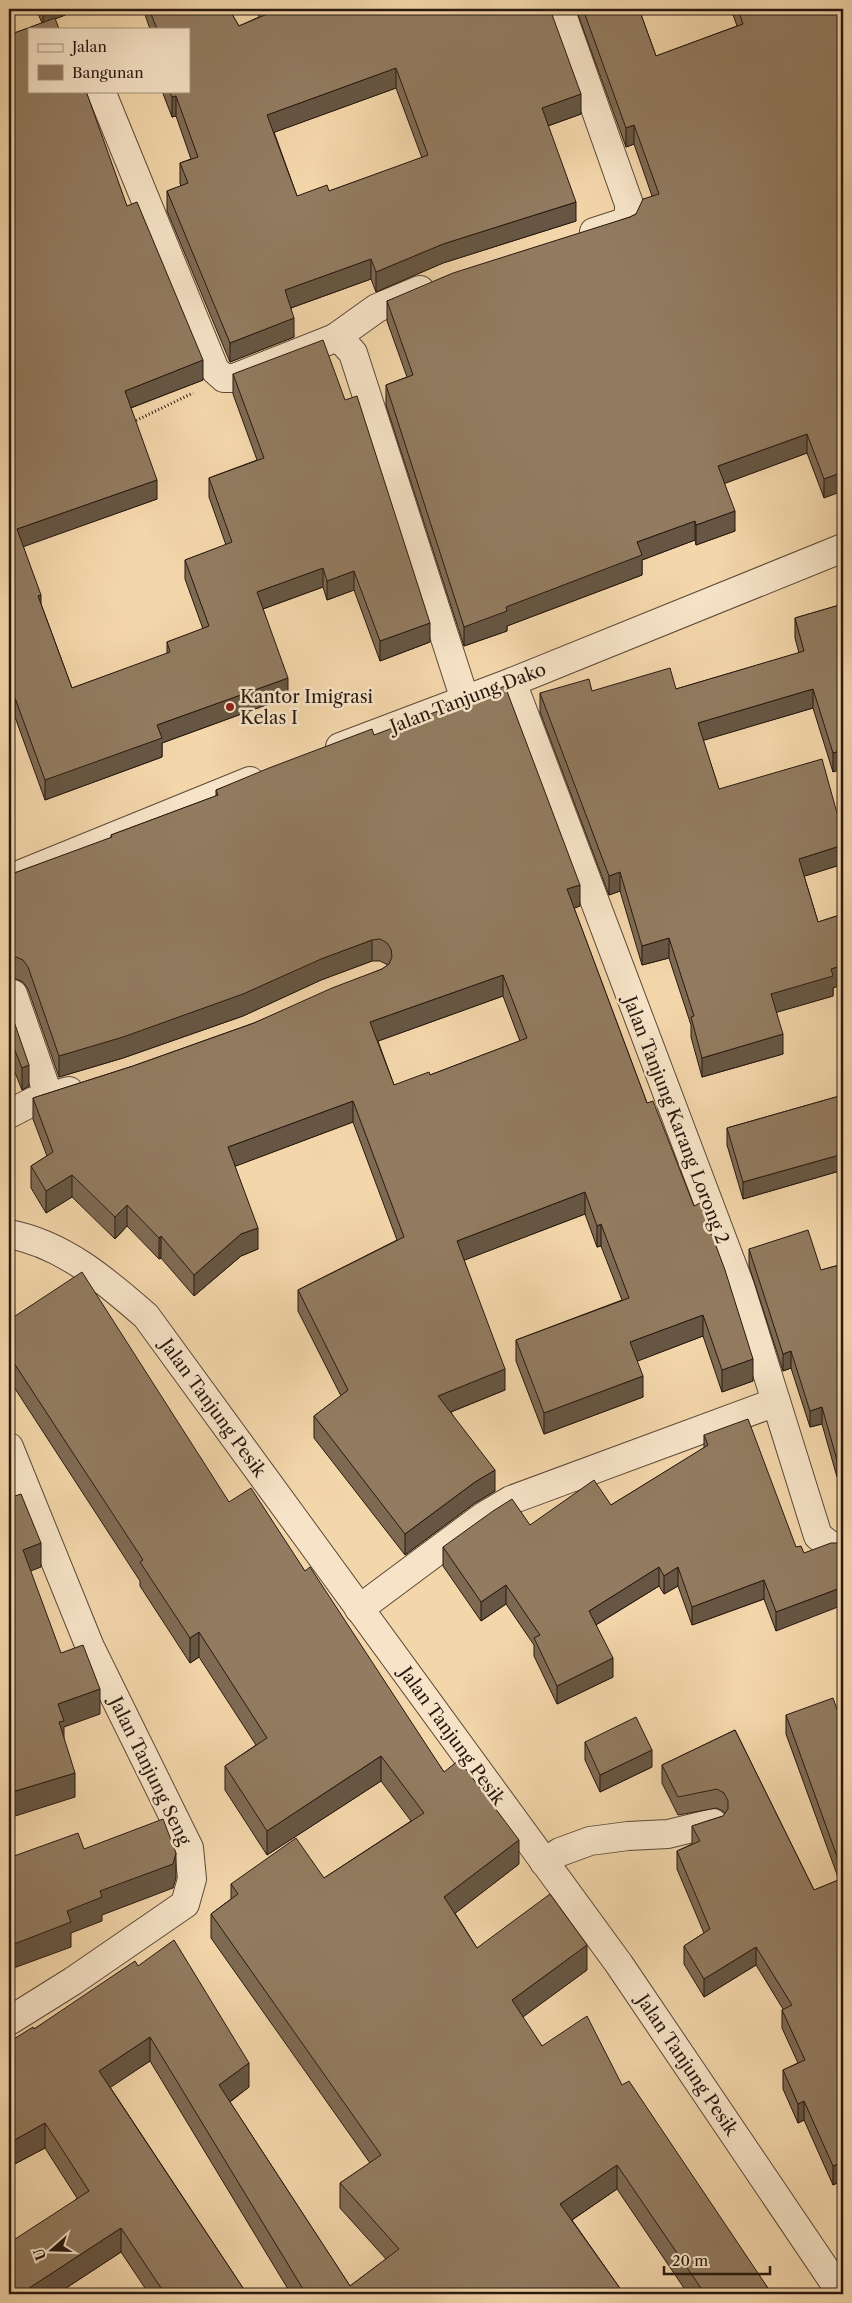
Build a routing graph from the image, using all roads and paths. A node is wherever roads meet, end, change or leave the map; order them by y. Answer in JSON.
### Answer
{"nodes":[{"id":1,"x":560,"y":9,"type":"edge"},
{"id":2,"x":102,"y":92,"type":"edge"},
{"id":3,"x":569,"y":239,"type":"edge"},
{"id":4,"x":439,"y":282,"type":"edge"},
{"id":5,"x":335,"y":338,"type":"junction"},
{"id":6,"x":224,"y":378,"type":"junction"},
{"id":7,"x":128,"y":424,"type":"edge"},
{"id":8,"x":843,"y":548,"type":"edge"},
{"id":9,"x":512,"y":682,"type":"junction"},
{"id":10,"x":465,"y":700,"type":"junction"},
{"id":11,"x":318,"y":755,"type":"edge"},
{"id":12,"x":272,"y":772,"type":"edge"},
{"id":13,"x":9,"y":879,"type":"edge"},
{"id":14,"x":13,"y":994,"type":"dead end"},
{"id":15,"x":93,"y":1084,"type":"edge"},
{"id":16,"x":49,"y":1097,"type":"junction"},
{"id":17,"x":9,"y":1114,"type":"edge"},
{"id":18,"x":9,"y":1234,"type":"edge"},
{"id":19,"x":776,"y":1402,"type":"junction"},
{"id":20,"x":9,"y":1447,"type":"edge"},
{"id":21,"x":843,"y":1547,"type":"edge"},
{"id":22,"x":360,"y":1609,"type":"junction"},
{"id":23,"x":713,"y":1822,"type":"edge"},
{"id":24,"x":544,"y":1862,"type":"junction"},
{"id":25,"x":9,"y":2021,"type":"edge"},
{"id":26,"x":842,"y":2294,"type":"edge"}],
"edges":[{"from":1,"to":3,"type":"street"},
{"from":2,"to":6,"type":"street"},
{"from":4,"to":5,"type":"street"},
{"from":5,"to":6,"type":"street"},
{"from":5,"to":10,"type":"street"},
{"from":6,"to":7,"type":"path"},
{"from":8,"to":9,"type":"street","name":"Jalan Tanjung Dako"},
{"from":9,"to":10,"type":"street","name":"Jalan Tanjung Dako"},
{"from":9,"to":19,"type":"street","name":"Jalan Tanjung Karang Lorong 2"},
{"from":10,"to":11,"type":"street","name":"Jalan Tanjung Dako"},
{"from":12,"to":13,"type":"street"},
{"from":14,"to":16,"type":"street"},
{"from":15,"to":16,"type":"street"},
{"from":16,"to":17,"type":"street"},
{"from":18,"to":22,"type":"street","name":"Jalan Tanjung Pesik"},
{"from":19,"to":21,"type":"street","name":"Jalan Tanjung Karang Lorong 2"},
{"from":19,"to":22,"type":"street"},
{"from":20,"to":25,"type":"street","name":"Jalan Tanjung Seng"},
{"from":22,"to":24,"type":"street","name":"Jalan Tanjung Pesik"},
{"from":23,"to":24,"type":"street"},
{"from":24,"to":26,"type":"street","name":"Jalan Tanjung Pesik"}]}
